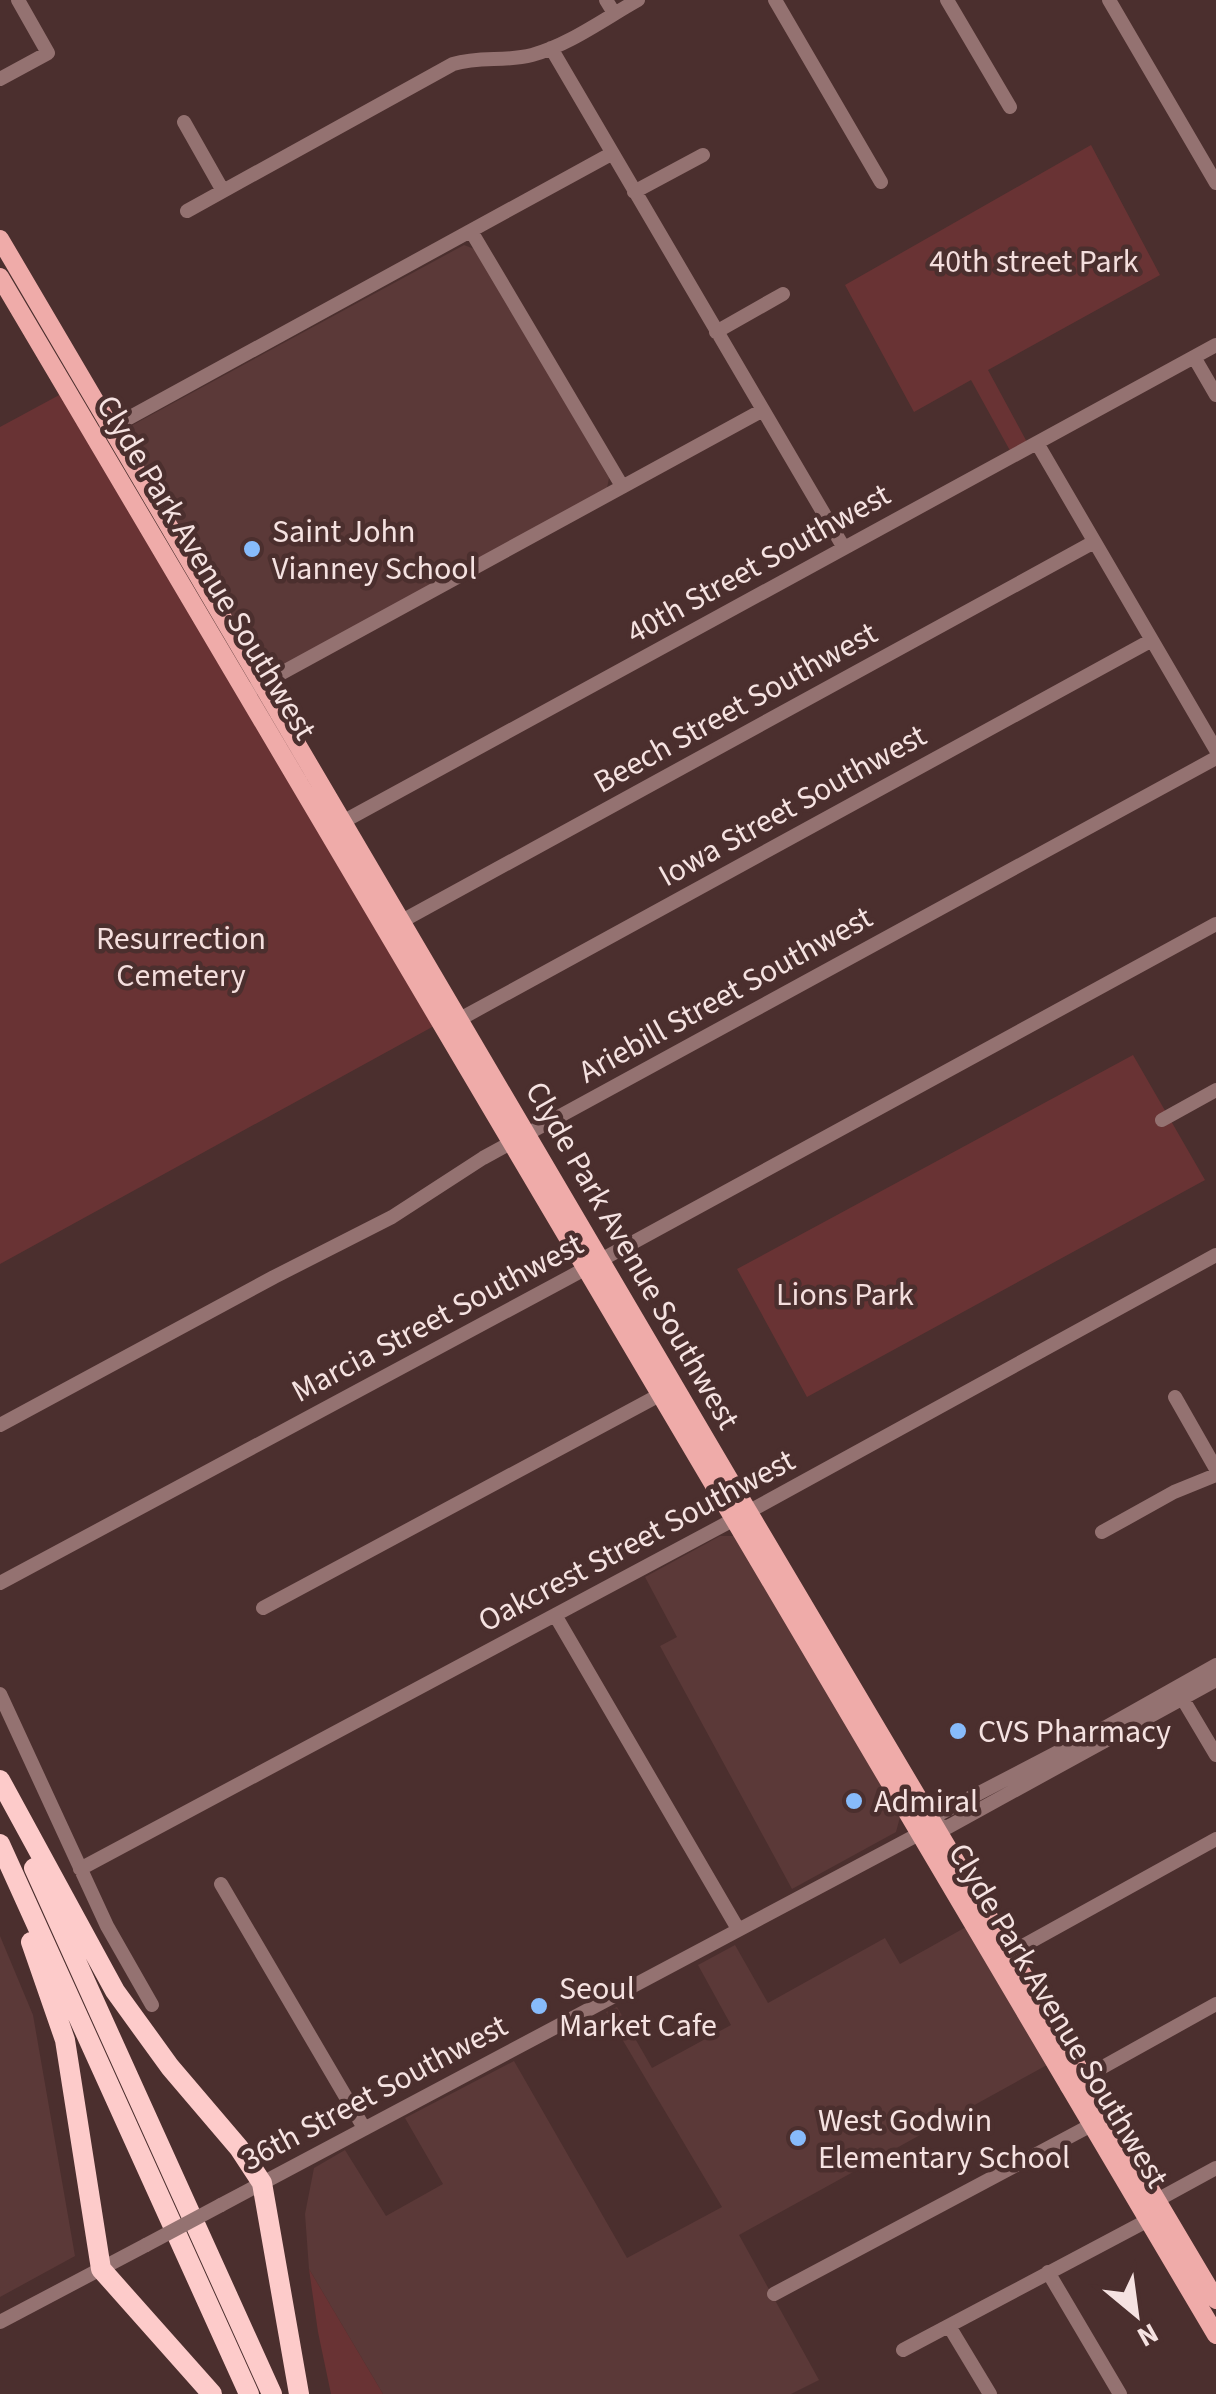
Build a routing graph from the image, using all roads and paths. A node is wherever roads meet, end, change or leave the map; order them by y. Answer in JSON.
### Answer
{"nodes":[{"id":1,"x":18,"y":0,"type":"edge"},
{"id":2,"x":638,"y":0,"type":"edge"},
{"id":3,"x":775,"y":0,"type":"edge"},
{"id":4,"x":948,"y":0,"type":"edge"},
{"id":5,"x":1109,"y":0,"type":"edge"},
{"id":6,"x":610,"y":7,"type":"edge"},
{"id":7,"x":552,"y":48,"type":"junction"},
{"id":8,"x":0,"y":79,"type":"edge"},
{"id":9,"x":1010,"y":107,"type":"dead end"},
{"id":10,"x":184,"y":122,"type":"dead end"},
{"id":11,"x":611,"y":154,"type":"junction"},
{"id":12,"x":703,"y":154,"type":"dead end"},
{"id":13,"x":881,"y":182,"type":"dead end"},
{"id":14,"x":1216,"y":182,"type":"edge"},
{"id":15,"x":223,"y":191,"type":"junction"},
{"id":16,"x":634,"y":192,"type":"junction"},
{"id":17,"x":187,"y":211,"type":"dead end"},
{"id":18,"x":471,"y":231,"type":"junction"},
{"id":19,"x":0,"y":239,"type":"edge"},
{"id":20,"x":0,"y":276,"type":"edge"},
{"id":21,"x":783,"y":294,"type":"dead end"},
{"id":22,"x":716,"y":332,"type":"junction"},
{"id":23,"x":1216,"y":345,"type":"edge"},
{"id":24,"x":1194,"y":357,"type":"junction"},
{"id":25,"x":1216,"y":395,"type":"edge"},
{"id":26,"x":763,"y":410,"type":"junction"},
{"id":27,"x":103,"y":432,"type":"junction"},
{"id":28,"x":1037,"y":443,"type":"junction"},
{"id":29,"x":622,"y":486,"type":"junction"},
{"id":30,"x":1094,"y":542,"type":"junction"},
{"id":31,"x":844,"y":548,"type":"junction"},
{"id":32,"x":1152,"y":640,"type":"junction"},
{"id":33,"x":255,"y":688,"type":"junction"},
{"id":34,"x":1216,"y":750,"type":"edge"},
{"id":35,"x":1216,"y":758,"type":"edge"},
{"id":36,"x":336,"y":826,"type":"junction"},
{"id":37,"x":402,"y":920,"type":"junction"},
{"id":38,"x":1216,"y":924,"type":"edge"},
{"id":39,"x":460,"y":1019,"type":"junction"},
{"id":40,"x":1216,"y":1090,"type":"edge"},
{"id":41,"x":1162,"y":1120,"type":"dead end"},
{"id":42,"x":519,"y":1138,"type":"junction"},
{"id":43,"x":1216,"y":1255,"type":"edge"},
{"id":44,"x":593,"y":1264,"type":"junction"},
{"id":45,"x":667,"y":1391,"type":"junction"},
{"id":46,"x":1175,"y":1398,"type":"dead end"},
{"id":47,"x":0,"y":1426,"type":"edge"},
{"id":48,"x":1216,"y":1472,"type":"edge"},
{"id":49,"x":740,"y":1516,"type":"junction"},
{"id":50,"x":1102,"y":1532,"type":"dead end"},
{"id":51,"x":0,"y":1583,"type":"edge"},
{"id":52,"x":263,"y":1608,"type":"dead end"},
{"id":53,"x":555,"y":1615,"type":"junction"},
{"id":54,"x":1216,"y":1665,"type":"edge"},
{"id":55,"x":1216,"y":1680,"type":"edge"},
{"id":56,"x":1180,"y":1693,"type":"junction"},
{"id":57,"x":0,"y":1694,"type":"edge"},
{"id":58,"x":1216,"y":1755,"type":"edge"},
{"id":59,"x":0,"y":1780,"type":"edge"},
{"id":60,"x":0,"y":1793,"type":"edge"},
{"id":61,"x":925,"y":1831,"type":"junction"},
{"id":62,"x":1216,"y":1838,"type":"edge"},
{"id":63,"x":0,"y":1844,"type":"edge"},
{"id":64,"x":0,"y":1859,"type":"edge"},
{"id":65,"x":80,"y":1870,"type":"junction"},
{"id":66,"x":220,"y":1884,"type":"dead end"},
{"id":67,"x":738,"y":1928,"type":"junction"},
{"id":68,"x":1010,"y":1953,"type":"junction"},
{"id":69,"x":1216,"y":2004,"type":"edge"},
{"id":70,"x":152,"y":2005,"type":"dead end"},
{"id":71,"x":1076,"y":2083,"type":"junction"},
{"id":72,"x":1099,"y":2121,"type":"junction"},
{"id":73,"x":364,"y":2128,"type":"junction"},
{"id":74,"x":1216,"y":2168,"type":"edge"},
{"id":75,"x":262,"y":2183,"type":"junction"},
{"id":76,"x":1152,"y":2211,"type":"junction"},
{"id":77,"x":102,"y":2269,"type":"junction"},
{"id":78,"x":1048,"y":2272,"type":"junction"},
{"id":79,"x":774,"y":2294,"type":"dead end"},
{"id":80,"x":1216,"y":2300,"type":"edge"},
{"id":81,"x":0,"y":2322,"type":"edge"},
{"id":82,"x":949,"y":2326,"type":"junction"},
{"id":83,"x":1216,"y":2334,"type":"edge"},
{"id":84,"x":903,"y":2350,"type":"dead end"},
{"id":85,"x":212,"y":2394,"type":"edge"},
{"id":86,"x":249,"y":2394,"type":"edge"},
{"id":87,"x":272,"y":2394,"type":"edge"},
{"id":88,"x":299,"y":2394,"type":"edge"},
{"id":89,"x":990,"y":2394,"type":"edge"},
{"id":90,"x":1120,"y":2394,"type":"edge"}],
"edges":[{"from":1,"to":8,"type":"street"},
{"from":2,"to":6,"type":"street"},
{"from":3,"to":13,"type":"street"},
{"from":4,"to":9,"type":"street"},
{"from":5,"to":14,"type":"street"},
{"from":6,"to":7,"type":"street"},
{"from":7,"to":11,"type":"street"},
{"from":7,"to":15,"type":"street"},
{"from":10,"to":15,"type":"street"},
{"from":11,"to":16,"type":"street"},
{"from":11,"to":18,"type":"street"},
{"from":12,"to":16,"type":"street"},
{"from":15,"to":17,"type":"street"},
{"from":16,"to":22,"type":"street"},
{"from":18,"to":27,"type":"street"},
{"from":18,"to":29,"type":"street"},
{"from":19,"to":27,"type":"main road","name":"Clyde Park Avenue Southwest"},
{"from":20,"to":27,"type":"main road","name":"Clyde Park Avenue Southwest"},
{"from":21,"to":22,"type":"street"},
{"from":22,"to":26,"type":"street"},
{"from":23,"to":24,"type":"street","name":"40th Street Southwest"},
{"from":24,"to":25,"type":"street"},
{"from":24,"to":28,"type":"street","name":"40th Street Southwest"},
{"from":26,"to":29,"type":"street"},
{"from":26,"to":31,"type":"street"},
{"from":27,"to":33,"type":"main road","name":"Clyde Park Avenue Southwest"},
{"from":28,"to":30,"type":"street"},
{"from":28,"to":31,"type":"street","name":"40th Street Southwest"},
{"from":29,"to":33,"type":"street"},
{"from":30,"to":32,"type":"street"},
{"from":30,"to":37,"type":"street","name":"Beech Street Southwest"},
{"from":31,"to":36,"type":"street","name":"40th Street Southwest"},
{"from":32,"to":34,"type":"street"},
{"from":32,"to":39,"type":"street","name":"Iowa Street Southwest"},
{"from":33,"to":36,"type":"main road","name":"Clyde Park Avenue Southwest"},
{"from":35,"to":42,"type":"street","name":"Ariebill Street Southwest"},
{"from":36,"to":37,"type":"main road","name":"Clyde Park Avenue Southwest"},
{"from":36,"to":42,"type":"main road","name":"Clyde Park Avenue Southwest"},
{"from":37,"to":39,"type":"main road","name":"Clyde Park Avenue Southwest"},
{"from":38,"to":44,"type":"street","name":"Marcia Street Southwest"},
{"from":39,"to":42,"type":"main road","name":"Clyde Park Avenue Southwest"},
{"from":40,"to":41,"type":"street"},
{"from":42,"to":44,"type":"main road","name":"Clyde Park Avenue Southwest"},
{"from":42,"to":47,"type":"street","name":"Ariebill Street Southwest"},
{"from":43,"to":49,"type":"street","name":"Oakcrest Street Southwest"},
{"from":44,"to":45,"type":"main road","name":"Clyde Park Avenue Southwest"},
{"from":44,"to":51,"type":"street","name":"Marcia Street Southwest"},
{"from":45,"to":49,"type":"main road","name":"Clyde Park Avenue Southwest"},
{"from":45,"to":52,"type":"street"},
{"from":46,"to":48,"type":"street"},
{"from":48,"to":50,"type":"street"},
{"from":49,"to":53,"type":"street","name":"Oakcrest Street Southwest"},
{"from":49,"to":61,"type":"main road","name":"Clyde Park Avenue Southwest"},
{"from":53,"to":65,"type":"street","name":"Oakcrest Street Southwest"},
{"from":53,"to":67,"type":"street"},
{"from":54,"to":56,"type":"street","name":"36th Street Southwest"},
{"from":55,"to":56,"type":"street","name":"36th Street Southwest"},
{"from":56,"to":58,"type":"street"},
{"from":56,"to":61,"type":"street","name":"36th Street Southwest"},
{"from":57,"to":65,"type":"street"},
{"from":59,"to":75,"type":"highway"},
{"from":60,"to":87,"type":"highway"},
{"from":61,"to":67,"type":"street","name":"36th Street Southwest"},
{"from":61,"to":68,"type":"main road","name":"Clyde Park Avenue Southwest"},
{"from":61,"to":71,"type":"main road","name":"Clyde Park Avenue Southwest"},
{"from":62,"to":68,"type":"street"},
{"from":63,"to":86,"type":"highway"},
{"from":64,"to":77,"type":"highway"},
{"from":65,"to":70,"type":"street"},
{"from":66,"to":73,"type":"street"},
{"from":67,"to":73,"type":"street","name":"36th Street Southwest"},
{"from":68,"to":71,"type":"main road","name":"Clyde Park Avenue Southwest"},
{"from":69,"to":71,"type":"street"},
{"from":71,"to":72,"type":"main road","name":"Clyde Park Avenue Southwest"},
{"from":72,"to":76,"type":"main road","name":"Clyde Park Avenue Southwest"},
{"from":72,"to":79,"type":"street"},
{"from":73,"to":75,"type":"street","name":"36th Street Southwest"},
{"from":74,"to":76,"type":"street"},
{"from":75,"to":77,"type":"street","name":"36th Street Southwest","bridge":true},
{"from":75,"to":88,"type":"highway"},
{"from":76,"to":78,"type":"street"},
{"from":76,"to":80,"type":"main road","name":"Clyde Park Avenue Southwest"},
{"from":76,"to":83,"type":"main road","name":"Clyde Park Avenue Southwest"},
{"from":77,"to":81,"type":"street","name":"36th Street Southwest"},
{"from":77,"to":85,"type":"highway"},
{"from":78,"to":82,"type":"street"},
{"from":78,"to":90,"type":"street"},
{"from":82,"to":84,"type":"street"},
{"from":82,"to":89,"type":"street"}]}
